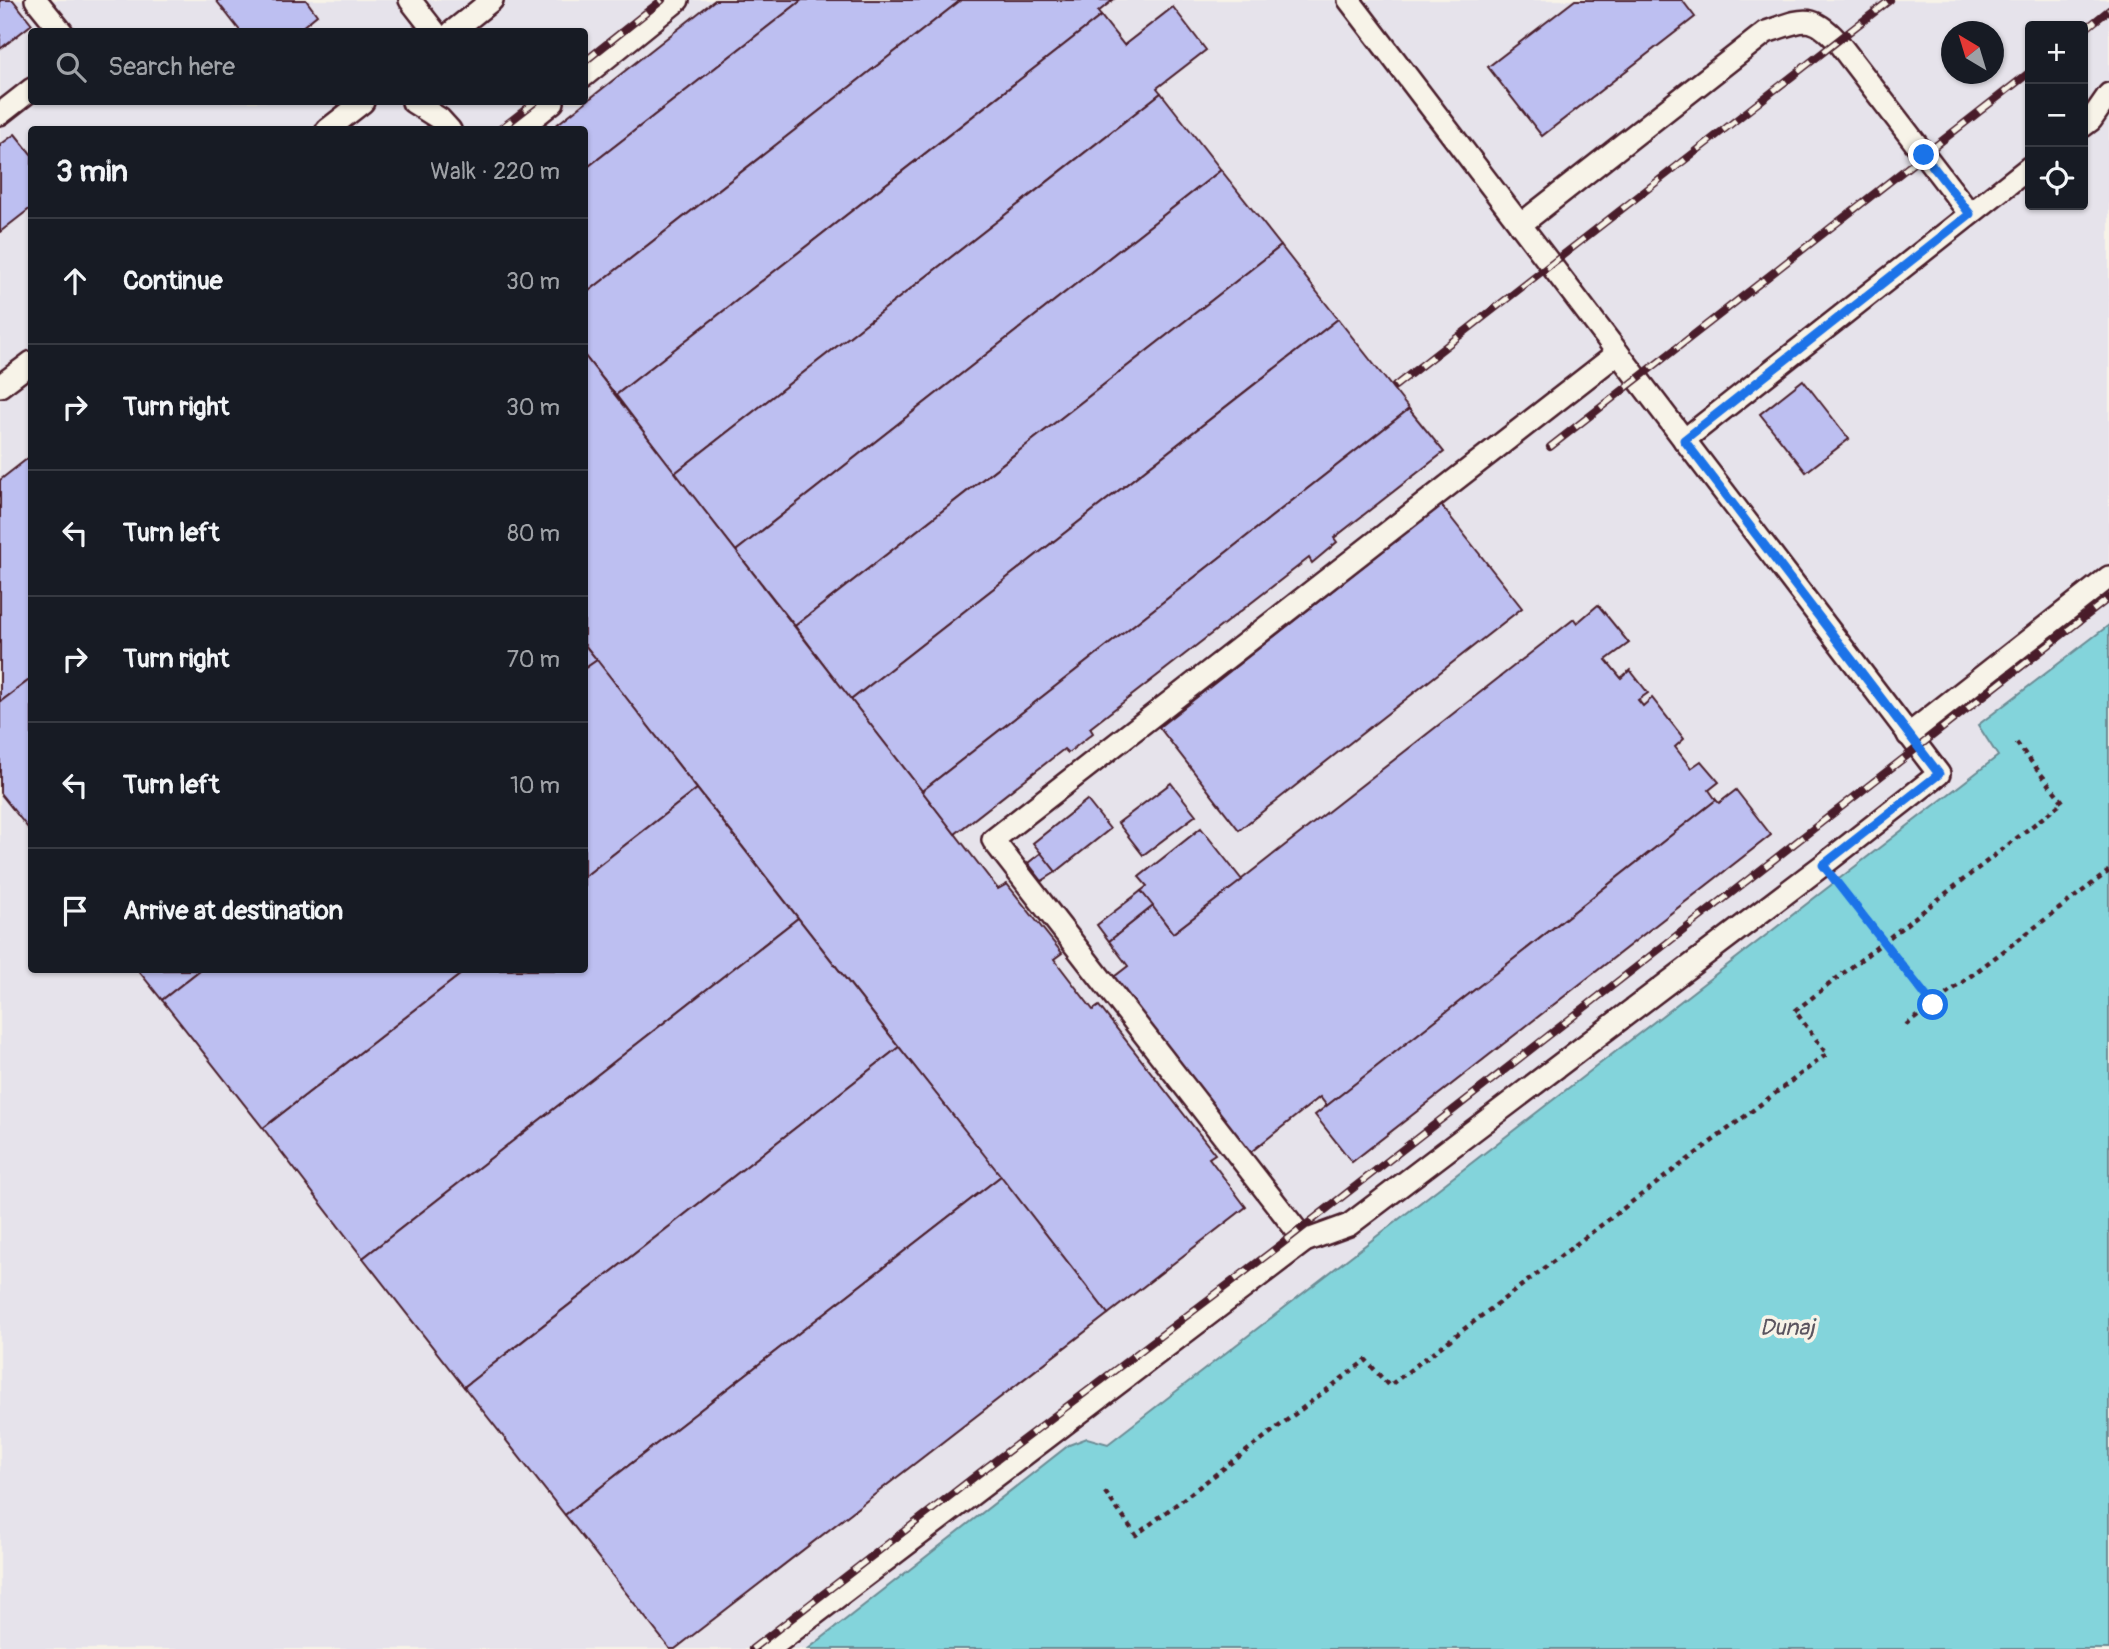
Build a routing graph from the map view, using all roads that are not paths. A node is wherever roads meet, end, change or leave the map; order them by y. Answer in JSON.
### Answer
{"nodes":[{"id":1,"x":36,"y":0,"type":"edge"},
{"id":2,"x":410,"y":0,"type":"edge"},
{"id":3,"x":492,"y":0,"type":"edge"},
{"id":4,"x":678,"y":0,"type":"edge"},
{"id":5,"x":1349,"y":0,"type":"edge"},
{"id":6,"x":59,"y":28,"type":"edge"},
{"id":7,"x":432,"y":28,"type":"edge"},
{"id":8,"x":457,"y":28,"type":"edge"},
{"id":9,"x":588,"y":73,"type":"edge"},
{"id":10,"x":28,"y":92,"type":"edge"},
{"id":11,"x":2109,"y":94,"type":"edge"},
{"id":12,"x":359,"y":105,"type":"edge"},
{"id":13,"x":418,"y":105,"type":"edge"},
{"id":14,"x":549,"y":105,"type":"edge"},
{"id":15,"x":0,"y":114,"type":"edge"},
{"id":16,"x":2088,"y":122,"type":"edge"},
{"id":17,"x":332,"y":126,"type":"edge"},
{"id":18,"x":446,"y":126,"type":"edge"},
{"id":19,"x":523,"y":126,"type":"edge"},
{"id":20,"x":2025,"y":171,"type":"edge"},
{"id":21,"x":1970,"y":214,"type":"junction"},
{"id":22,"x":1520,"y":225,"type":"junction"},
{"id":23,"x":1618,"y":353,"type":"junction"},
{"id":24,"x":28,"y":365,"type":"edge"},
{"id":25,"x":0,"y":386,"type":"edge"},
{"id":26,"x":1684,"y":440,"type":"junction"},
{"id":27,"x":2109,"y":577,"type":"edge"},
{"id":28,"x":1908,"y":735,"type":"junction"},
{"id":29,"x":1305,"y":1241,"type":"junction"},
{"id":30,"x":769,"y":1649,"type":"edge"}],
"edges":[{"from":1,"to":6,"type":"lane"},
{"from":2,"to":7,"type":"lane"},
{"from":3,"to":8,"type":"lane"},
{"from":4,"to":9,"type":"lane"},
{"from":5,"to":22,"type":"lane"},
{"from":10,"to":15,"type":"lane"},
{"from":11,"to":16,"type":"lane"},
{"from":12,"to":17,"type":"lane"},
{"from":13,"to":18,"type":"lane"},
{"from":14,"to":19,"type":"lane"},
{"from":20,"to":21,"type":"lane"},
{"from":21,"to":22,"type":"lane"},
{"from":21,"to":26,"type":"lane"},
{"from":22,"to":23,"type":"lane"},
{"from":23,"to":26,"type":"lane"},
{"from":23,"to":29,"type":"lane"},
{"from":24,"to":25,"type":"lane"},
{"from":26,"to":28,"type":"lane"},
{"from":27,"to":28,"type":"lane"},
{"from":28,"to":29,"type":"lane"},
{"from":29,"to":30,"type":"lane"}]}
